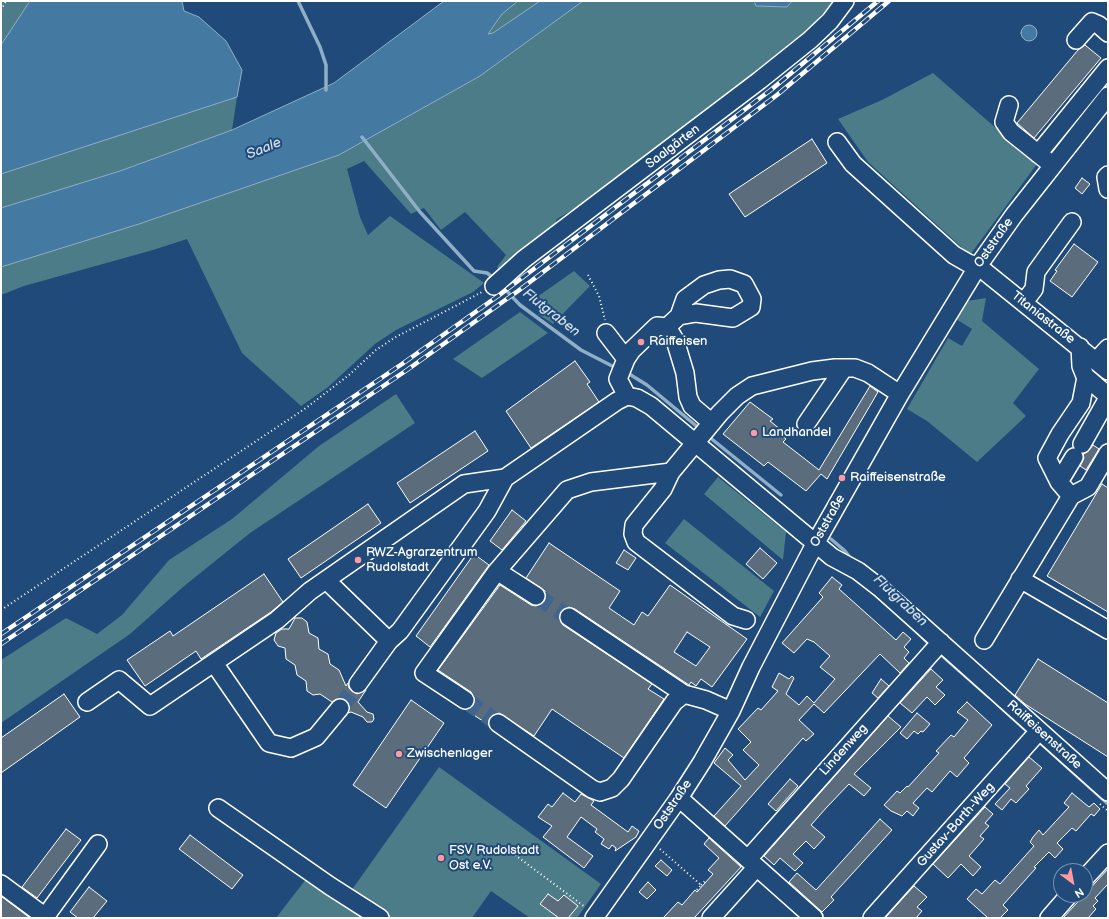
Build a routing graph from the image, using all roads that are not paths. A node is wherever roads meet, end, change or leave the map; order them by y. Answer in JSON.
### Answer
{"nodes":[{"id":1,"x":845,"y":1,"type":"edge"},
{"id":2,"x":1108,"y":33,"type":"edge"},
{"id":3,"x":1076,"y":40,"type":"dead end"},
{"id":4,"x":1108,"y":68,"type":"edge"},
{"id":5,"x":1108,"y":96,"type":"edge"},
{"id":6,"x":1009,"y":105,"type":"dead end"},
{"id":7,"x":837,"y":142,"type":"dead end"},
{"id":8,"x":1038,"y":154,"type":"junction"},
{"id":9,"x":1053,"y":165,"type":"junction"},
{"id":10,"x":1108,"y":175,"type":"edge"},
{"id":11,"x":1108,"y":189,"type":"edge"},
{"id":12,"x":1072,"y":222,"type":"dead end"},
{"id":13,"x":978,"y":266,"type":"junction"},
{"id":14,"x":498,"y":282,"type":"road end"},
{"id":15,"x":1024,"y":302,"type":"junction"},
{"id":16,"x":606,"y":333,"type":"road end"},
{"id":17,"x":1080,"y":347,"type":"junction"},
{"id":18,"x":1108,"y":348,"type":"edge"},
{"id":19,"x":1102,"y":366,"type":"edge"},
{"id":20,"x":623,"y":367,"type":"junction"},
{"id":21,"x":844,"y":368,"type":"junction"},
{"id":22,"x":1086,"y":377,"type":"junction"},
{"id":23,"x":900,"y":394,"type":"junction"},
{"id":24,"x":627,"y":396,"type":"junction"},
{"id":25,"x":1108,"y":397,"type":"edge"},
{"id":26,"x":806,"y":424,"type":"dead end"},
{"id":27,"x":705,"y":433,"type":"junction"},
{"id":28,"x":1108,"y":453,"type":"edge"},
{"id":29,"x":671,"y":472,"type":"junction"},
{"id":30,"x":505,"y":478,"type":"junction"},
{"id":31,"x":1058,"y":482,"type":"junction"},
{"id":32,"x":1071,"y":496,"type":"junction"},
{"id":33,"x":815,"y":544,"type":"junction"},
{"id":34,"x":496,"y":571,"type":"junction"},
{"id":35,"x":1020,"y":579,"type":"junction"},
{"id":36,"x":326,"y":580,"type":"junction"},
{"id":37,"x":536,"y":596,"type":"tunnel mouth"},
{"id":38,"x":568,"y":617,"type":"tunnel mouth"},
{"id":39,"x":746,"y":620,"type":"dead end"},
{"id":40,"x":1108,"y":630,"type":"edge"},
{"id":41,"x":984,"y":640,"type":"dead end"},
{"id":42,"x":389,"y":641,"type":"junction"},
{"id":43,"x":941,"y":642,"type":"junction"},
{"id":44,"x":214,"y":663,"type":"junction"},
{"id":45,"x":358,"y":684,"type":"tunnel mouth"},
{"id":46,"x":684,"y":694,"type":"junction"},
{"id":47,"x":456,"y":700,"type":"tunnel mouth"},
{"id":48,"x":87,"y":702,"type":"dead end"},
{"id":49,"x":340,"y":708,"type":"tunnel mouth"},
{"id":50,"x":731,"y":710,"type":"junction"},
{"id":51,"x":498,"y":723,"type":"tunnel mouth"},
{"id":52,"x":1039,"y":731,"type":"junction"},
{"id":53,"x":1108,"y":792,"type":"edge"},
{"id":54,"x":679,"y":798,"type":"junction"},
{"id":55,"x":218,"y":808,"type":"dead end"},
{"id":56,"x":98,"y":844,"type":"dead end"},
{"id":57,"x":1108,"y":853,"type":"edge"},
{"id":58,"x":752,"y":863,"type":"junction"},
{"id":59,"x":1093,"y":869,"type":"edge"},
{"id":60,"x":1,"y":884,"type":"edge"},
{"id":61,"x":1062,"y":903,"type":"edge"},
{"id":62,"x":597,"y":917,"type":"edge"},
{"id":63,"x":46,"y":918,"type":"edge"},
{"id":64,"x":380,"y":918,"type":"edge"},
{"id":65,"x":710,"y":918,"type":"edge"},
{"id":66,"x":814,"y":918,"type":"edge"},
{"id":67,"x":872,"y":918,"type":"edge"},
{"id":68,"x":1049,"y":918,"type":"edge"}],
"edges":[{"from":1,"to":14,"type":"street","name":"Saalgärten"},
{"from":2,"to":3,"type":"street"},
{"from":4,"to":8,"type":"street"},
{"from":5,"to":9,"type":"street","name":"Oststraße"},
{"from":6,"to":8,"type":"street"},
{"from":7,"to":13,"type":"street","name":"Titaniastraße"},
{"from":8,"to":9,"type":"street"},
{"from":9,"to":13,"type":"street","name":"Oststraße"},
{"from":10,"to":11,"type":"street"},
{"from":12,"to":15,"type":"street"},
{"from":13,"to":15,"type":"street","name":"Titaniastraße"},
{"from":13,"to":23,"type":"street","name":"Oststraße"},
{"from":15,"to":17,"type":"street","name":"Titaniastraße"},
{"from":16,"to":20,"type":"street"},
{"from":17,"to":19,"type":"street","name":"Titaniastraße"},
{"from":17,"to":22,"type":"street"},
{"from":18,"to":19,"type":"street"},
{"from":20,"to":24,"type":"street"},
{"from":20,"to":27,"type":"street"},
{"from":21,"to":23,"type":"street"},
{"from":21,"to":26,"type":"street"},
{"from":21,"to":27,"type":"street"},
{"from":22,"to":25,"type":"street"},
{"from":22,"to":31,"type":"street"},
{"from":23,"to":33,"type":"street","name":"Oststraße"},
{"from":24,"to":27,"type":"street","name":"Raiffeisenstraße"},
{"from":24,"to":30,"type":"street"},
{"from":25,"to":31,"type":"street"},
{"from":27,"to":29,"type":"street"},
{"from":27,"to":33,"type":"street","name":"Raiffeisenstraße"},
{"from":28,"to":32,"type":"street"},
{"from":29,"to":34,"type":"street"},
{"from":29,"to":39,"type":"street"},
{"from":30,"to":36,"type":"street"},
{"from":30,"to":42,"type":"street"},
{"from":31,"to":32,"type":"street"},
{"from":32,"to":35,"type":"street"},
{"from":33,"to":43,"type":"street","name":"Raiffeisenstraße"},
{"from":33,"to":50,"type":"street","name":"Oststraße"},
{"from":34,"to":37,"type":"street"},
{"from":34,"to":47,"type":"street"},
{"from":35,"to":40,"type":"street"},
{"from":35,"to":41,"type":"street"},
{"from":36,"to":42,"type":"street"},
{"from":36,"to":44,"type":"street"},
{"from":38,"to":46,"type":"street"},
{"from":42,"to":45,"type":"street"},
{"from":43,"to":52,"type":"street","name":"Raiffeisenstraße"},
{"from":43,"to":58,"type":"street","name":"Lindenweg"},
{"from":44,"to":48,"type":"street"},
{"from":44,"to":49,"type":"street"},
{"from":46,"to":50,"type":"street"},
{"from":46,"to":51,"type":"street"},
{"from":50,"to":54,"type":"street","name":"Oststraße"},
{"from":52,"to":53,"type":"street","name":"Raiffeisenstraße"},
{"from":52,"to":67,"type":"street","name":"Gustav-Barth-Weg"},
{"from":54,"to":58,"type":"street"},
{"from":54,"to":62,"type":"street","name":"Oststraße"},
{"from":55,"to":64,"type":"street"},
{"from":56,"to":63,"type":"street"},
{"from":57,"to":59,"type":"street"},
{"from":58,"to":65,"type":"street","name":"Lindenweg"},
{"from":58,"to":66,"type":"street"},
{"from":60,"to":63,"type":"street"},
{"from":61,"to":68,"type":"street"}]}
